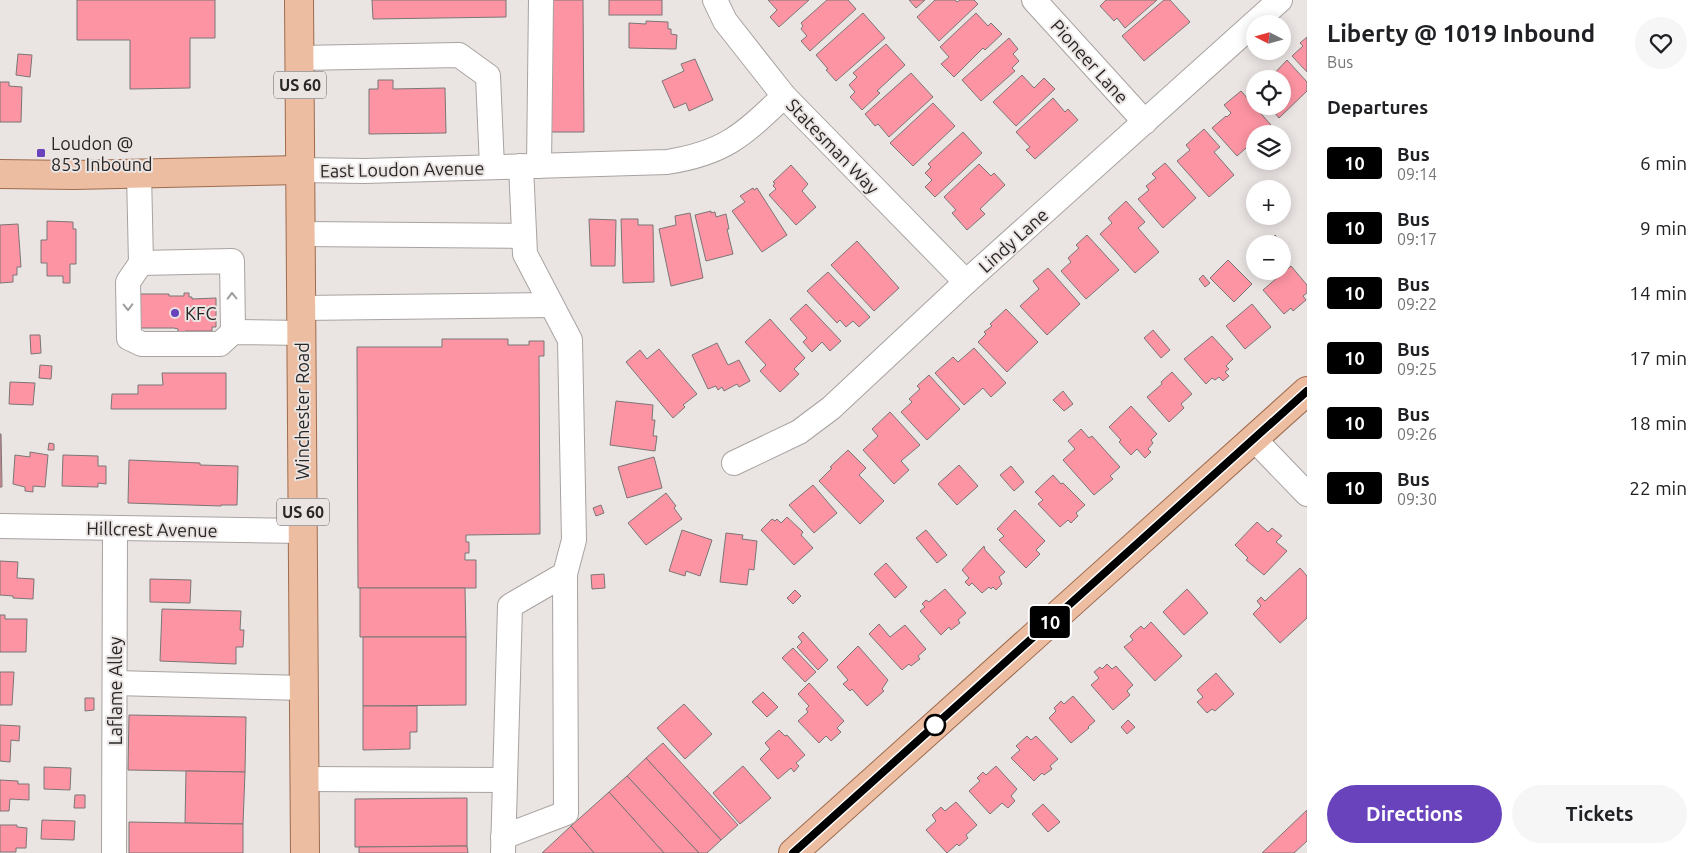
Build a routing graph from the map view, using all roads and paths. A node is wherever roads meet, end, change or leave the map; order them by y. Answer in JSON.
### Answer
{"nodes":[{"id":1,"x":299,"y":0,"type":"edge"},
{"id":2,"x":541,"y":0,"type":"edge"},
{"id":3,"x":715,"y":0,"type":"edge"},
{"id":4,"x":1034,"y":0,"type":"edge"},
{"id":5,"x":1280,"y":0,"type":"edge"},
{"id":6,"x":300,"y":58,"type":"junction"},
{"id":7,"x":784,"y":96,"type":"junction"},
{"id":8,"x":1145,"y":122,"type":"junction"},
{"id":9,"x":530,"y":166,"type":"junction"},
{"id":10,"x":492,"y":167,"type":"junction"},
{"id":11,"x":300,"y":170,"type":"junction"},
{"id":12,"x":139,"y":173,"type":"junction"},
{"id":13,"x":0,"y":174,"type":"edge"},
{"id":14,"x":301,"y":234,"type":"junction"},
{"id":15,"x":524,"y":236,"type":"junction"},
{"id":16,"x":141,"y":263,"type":"junction"},
{"id":17,"x":966,"y":282,"type":"junction"},
{"id":18,"x":551,"y":305,"type":"junction"},
{"id":19,"x":302,"y":320,"type":"junction"},
{"id":20,"x":233,"y":332,"type":"junction"},
{"id":21,"x":1307,"y":392,"type":"edge"},
{"id":22,"x":1254,"y":439,"type":"junction"},
{"id":23,"x":734,"y":463,"type":"dead end"},
{"id":24,"x":1307,"y":494,"type":"edge"},
{"id":25,"x":0,"y":526,"type":"edge"},
{"id":26,"x":115,"y":528,"type":"junction"},
{"id":27,"x":303,"y":531,"type":"junction"},
{"id":28,"x":565,"y":574,"type":"junction"},
{"id":29,"x":115,"y":683,"type":"junction"},
{"id":30,"x":304,"y":688,"type":"junction"},
{"id":31,"x":304,"y":779,"type":"junction"},
{"id":32,"x":505,"y":780,"type":"junction"},
{"id":33,"x":503,"y":845,"type":"edge"},
{"id":34,"x":114,"y":853,"type":"edge"},
{"id":35,"x":305,"y":853,"type":"edge"},
{"id":36,"x":793,"y":853,"type":"edge"}],
"edges":[{"from":1,"to":6,"type":"main road","name":"Winchester Road","number":"US 60"},
{"from":2,"to":9,"type":"street"},
{"from":3,"to":7,"type":"street","name":"Statesman Way"},
{"from":4,"to":8,"type":"street","name":"Pioneer Lane"},
{"from":5,"to":8,"type":"street","name":"Lindy Lane"},
{"from":6,"to":10,"type":"street"},
{"from":6,"to":11,"type":"main road","name":"Winchester Road","number":"US 60"},
{"from":7,"to":9,"type":"street","name":"East Loudon Avenue"},
{"from":7,"to":17,"type":"street","name":"Statesman Way"},
{"from":8,"to":17,"type":"street","name":"Lindy Lane"},
{"from":9,"to":10,"type":"street","name":"East Loudon Avenue"},
{"from":9,"to":15,"type":"street"},
{"from":10,"to":11,"type":"street","name":"East Loudon Avenue"},
{"from":11,"to":12,"type":"main road","name":"East Loudon Avenue"},
{"from":11,"to":14,"type":"main road","name":"Winchester Road","number":"US 60"},
{"from":12,"to":13,"type":"main road","name":"East Loudon Avenue"},
{"from":12,"to":16,"type":"street"},
{"from":14,"to":15,"type":"street"},
{"from":14,"to":19,"type":"main road","name":"Winchester Road","number":"US 60"},
{"from":15,"to":18,"type":"street"},
{"from":20,"to":16,"type":"street","one_way":true},
{"from":16,"to":20,"type":"street","one_way":true},
{"from":17,"to":23,"type":"street","name":"Lindy Lane"},
{"from":18,"to":19,"type":"street"},
{"from":18,"to":28,"type":"street"},
{"from":19,"to":20,"type":"street"},
{"from":19,"to":27,"type":"main road","name":"Winchester Road","number":"US 60"},
{"from":21,"to":22,"type":"main road"},
{"from":22,"to":24,"type":"street"},
{"from":22,"to":36,"type":"main road"},
{"from":25,"to":26,"type":"street","name":"Hillcrest Avenue"},
{"from":26,"to":27,"type":"street","name":"Hillcrest Avenue"},
{"from":26,"to":29,"type":"street","name":"Laflame Alley"},
{"from":27,"to":30,"type":"main road","name":"Winchester Road","number":"US 60"},
{"from":28,"to":32,"type":"street"},
{"from":28,"to":33,"type":"street"},
{"from":29,"to":30,"type":"street"},
{"from":29,"to":34,"type":"street","name":"Laflame Alley"},
{"from":30,"to":31,"type":"main road","name":"Winchester Road","number":"US 60"},
{"from":31,"to":32,"type":"street"},
{"from":31,"to":35,"type":"main road","name":"Winchester Road","number":"US 60"},
{"from":32,"to":33,"type":"street"}]}
